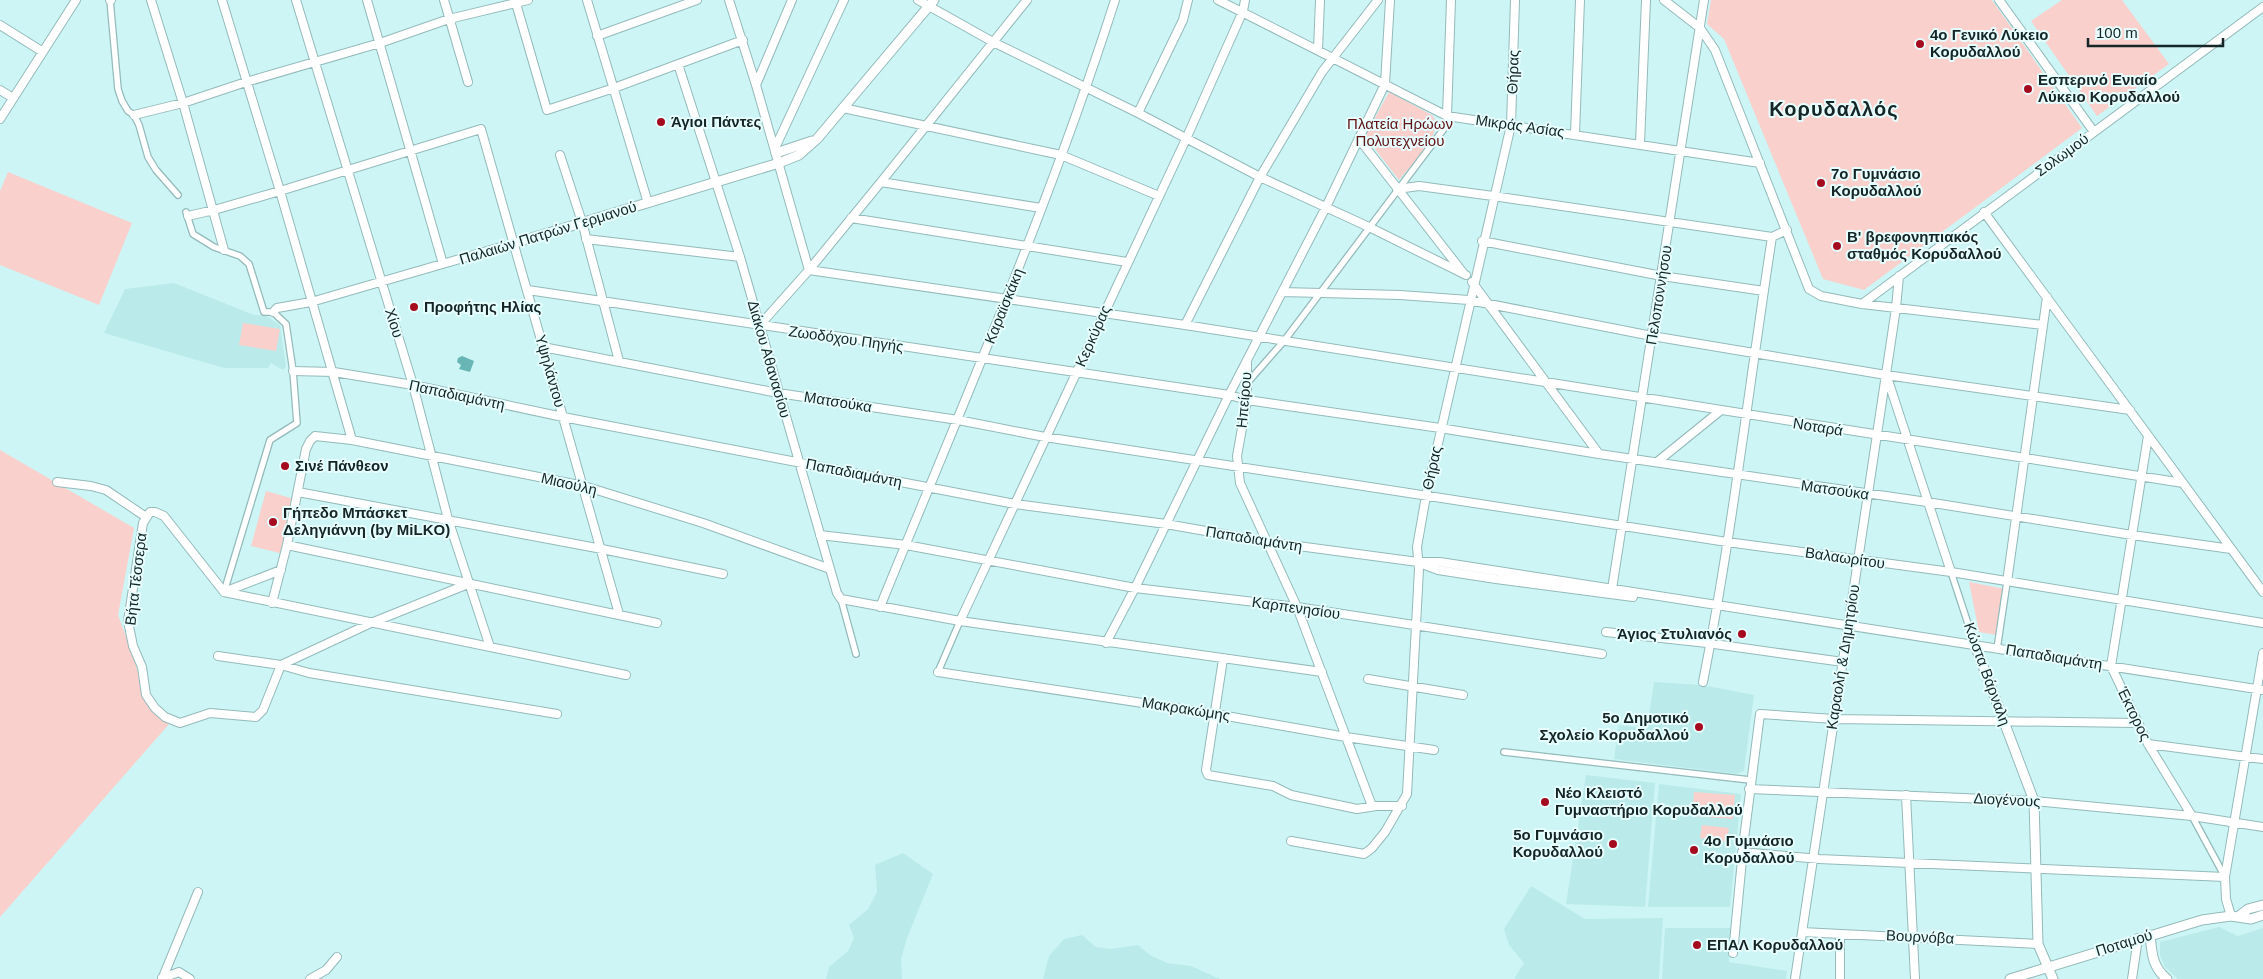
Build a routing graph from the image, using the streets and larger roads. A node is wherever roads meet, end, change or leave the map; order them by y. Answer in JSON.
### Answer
{"nodes":[{"id":1,"x":111,"y":0,"type":"edge"},
{"id":2,"x":151,"y":0,"type":"edge"},
{"id":3,"x":222,"y":0,"type":"edge"},
{"id":4,"x":296,"y":0,"type":"edge"},
{"id":5,"x":367,"y":0,"type":"edge"},
{"id":6,"x":444,"y":0,"type":"edge"},
{"id":7,"x":528,"y":0,"type":"edge"},
{"id":8,"x":587,"y":0,"type":"edge"},
{"id":9,"x":697,"y":0,"type":"edge"},
{"id":10,"x":729,"y":0,"type":"edge"},
{"id":11,"x":792,"y":0,"type":"edge"},
{"id":12,"x":844,"y":0,"type":"edge"},
{"id":13,"x":918,"y":0,"type":"edge"},
{"id":14,"x":1027,"y":0,"type":"edge"},
{"id":15,"x":1115,"y":0,"type":"edge"},
{"id":16,"x":1188,"y":0,"type":"edge"},
{"id":17,"x":1218,"y":0,"type":"edge"},
{"id":18,"x":1245,"y":0,"type":"edge"},
{"id":19,"x":1320,"y":0,"type":"edge"},
{"id":20,"x":1378,"y":0,"type":"edge"},
{"id":21,"x":1390,"y":0,"type":"edge"},
{"id":22,"x":1451,"y":0,"type":"edge"},
{"id":23,"x":1515,"y":0,"type":"edge"},
{"id":24,"x":1580,"y":0,"type":"edge"},
{"id":25,"x":1646,"y":0,"type":"edge"},
{"id":26,"x":1664,"y":0,"type":"edge"},
{"id":27,"x":1704,"y":0,"type":"edge"},
{"id":28,"x":1999,"y":0,"type":"edge"},
{"id":29,"x":72,"y":1,"type":"edge"},
{"id":30,"x":515,"y":2,"type":"edge"},
{"id":31,"x":932,"y":3,"type":"edge"},
{"id":32,"x":2263,"y":7,"type":"edge"},
{"id":33,"x":1243,"y":11,"type":"junction"},
{"id":34,"x":449,"y":19,"type":"junction"},
{"id":35,"x":0,"y":25,"type":"edge"},
{"id":36,"x":1700,"y":28,"type":"junction"},
{"id":37,"x":597,"y":36,"type":"junction"},
{"id":38,"x":743,"y":40,"type":"junction"},
{"id":39,"x":993,"y":42,"type":"junction"},
{"id":40,"x":380,"y":43,"type":"junction"},
{"id":41,"x":1318,"y":50,"type":"junction"},
{"id":42,"x":43,"y":52,"type":"junction"},
{"id":43,"x":1333,"y":58,"type":"junction"},
{"id":44,"x":314,"y":63,"type":"junction"},
{"id":45,"x":678,"y":64,"type":"junction"},
{"id":46,"x":246,"y":82,"type":"junction"},
{"id":47,"x":468,"y":82,"type":"dead end"},
{"id":48,"x":1385,"y":84,"type":"junction"},
{"id":49,"x":756,"y":85,"type":"junction"},
{"id":50,"x":1087,"y":87,"type":"junction"},
{"id":51,"x":614,"y":88,"type":"junction"},
{"id":52,"x":0,"y":90,"type":"edge"},
{"id":53,"x":13,"y":98,"type":"junction"},
{"id":54,"x":183,"y":103,"type":"junction"},
{"id":55,"x":843,"y":108,"type":"junction"},
{"id":56,"x":1138,"y":113,"type":"junction"},
{"id":57,"x":134,"y":115,"type":"junction"},
{"id":58,"x":1447,"y":116,"type":"junction"},
{"id":59,"x":0,"y":119,"type":"edge"},
{"id":60,"x":1511,"y":125,"type":"junction"},
{"id":61,"x":925,"y":126,"type":"junction"},
{"id":62,"x":2094,"y":132,"type":"junction"},
{"id":63,"x":1575,"y":134,"type":"junction"},
{"id":64,"x":1359,"y":139,"type":"junction"},
{"id":65,"x":1186,"y":140,"type":"junction"},
{"id":66,"x":1640,"y":144,"type":"junction"},
{"id":67,"x":411,"y":151,"type":"junction"},
{"id":68,"x":1681,"y":151,"type":"junction"},
{"id":69,"x":560,"y":155,"type":"dead end"},
{"id":70,"x":777,"y":155,"type":"junction"},
{"id":71,"x":1061,"y":155,"type":"junction"},
{"id":72,"x":1760,"y":163,"type":"junction"},
{"id":73,"x":347,"y":171,"type":"junction"},
{"id":74,"x":1260,"y":177,"type":"junction"},
{"id":75,"x":881,"y":182,"type":"junction"},
{"id":76,"x":715,"y":183,"type":"junction"},
{"id":77,"x":1397,"y":189,"type":"junction"},
{"id":78,"x":280,"y":191,"type":"junction"},
{"id":79,"x":178,"y":195,"type":"dead end"},
{"id":80,"x":1159,"y":196,"type":"junction"},
{"id":81,"x":1494,"y":196,"type":"junction"},
{"id":82,"x":648,"y":203,"type":"junction"},
{"id":83,"x":1326,"y":207,"type":"junction"},
{"id":84,"x":1041,"y":208,"type":"junction"},
{"id":85,"x":214,"y":210,"type":"junction"},
{"id":86,"x":1984,"y":212,"type":"junction"},
{"id":87,"x":187,"y":214,"type":"joint"},
{"id":88,"x":851,"y":218,"type":"junction"},
{"id":89,"x":1671,"y":221,"type":"junction"},
{"id":90,"x":582,"y":222,"type":"junction"},
{"id":91,"x":1369,"y":227,"type":"junction"},
{"id":92,"x":1787,"y":230,"type":"junction"},
{"id":93,"x":1772,"y":237,"type":"junction"},
{"id":94,"x":586,"y":239,"type":"junction"},
{"id":95,"x":1482,"y":241,"type":"junction"},
{"id":96,"x":515,"y":243,"type":"junction"},
{"id":97,"x":1029,"y":246,"type":"junction"},
{"id":98,"x":224,"y":250,"type":"junction"},
{"id":99,"x":740,"y":257,"type":"junction"},
{"id":100,"x":1127,"y":262,"type":"junction"},
{"id":101,"x":443,"y":264,"type":"junction"},
{"id":102,"x":809,"y":270,"type":"junction"},
{"id":103,"x":1466,"y":276,"type":"junction"},
{"id":104,"x":1662,"y":276,"type":"junction"},
{"id":105,"x":1899,"y":276,"type":"junction"},
{"id":106,"x":380,"y":282,"type":"junction"},
{"id":107,"x":1473,"y":283,"type":"junction"},
{"id":108,"x":528,"y":290,"type":"junction"},
{"id":109,"x":1282,"y":292,"type":"junction"},
{"id":110,"x":1321,"y":292,"type":"junction"},
{"id":111,"x":1764,"y":292,"type":"junction"},
{"id":112,"x":2047,"y":297,"type":"junction"},
{"id":113,"x":1005,"y":299,"type":"junction"},
{"id":114,"x":1470,"y":300,"type":"junction"},
{"id":115,"x":311,"y":302,"type":"junction"},
{"id":116,"x":604,"y":302,"type":"junction"},
{"id":117,"x":1862,"y":304,"type":"junction"},
{"id":118,"x":1491,"y":305,"type":"junction"},
{"id":119,"x":1896,"y":308,"type":"junction"},
{"id":120,"x":273,"y":312,"type":"junction"},
{"id":121,"x":1103,"y":312,"type":"junction"},
{"id":122,"x":1185,"y":325,"type":"junction"},
{"id":123,"x":2043,"y":325,"type":"junction"},
{"id":124,"x":759,"y":326,"type":"junction"},
{"id":125,"x":1652,"y":336,"type":"junction"},
{"id":126,"x":1259,"y":337,"type":"junction"},
{"id":127,"x":1284,"y":341,"type":"junction"},
{"id":128,"x":543,"y":347,"type":"junction"},
{"id":129,"x":1754,"y":352,"type":"junction"},
{"id":130,"x":982,"y":360,"type":"junction"},
{"id":131,"x":619,"y":361,"type":"junction"},
{"id":132,"x":1246,"y":361,"type":"junction"},
{"id":133,"x":1454,"y":369,"type":"junction"},
{"id":134,"x":293,"y":371,"type":"junction"},
{"id":135,"x":334,"y":372,"type":"junction"},
{"id":136,"x":1076,"y":374,"type":"junction"},
{"id":137,"x":1886,"y":374,"type":"junction"},
{"id":138,"x":1248,"y":382,"type":"junction"},
{"id":139,"x":1546,"y":383,"type":"junction"},
{"id":140,"x":413,"y":385,"type":"junction"},
{"id":141,"x":778,"y":393,"type":"junction"},
{"id":142,"x":1229,"y":395,"type":"junction"},
{"id":143,"x":2033,"y":396,"type":"junction"},
{"id":144,"x":1642,"y":398,"type":"junction"},
{"id":145,"x":1247,"y":400,"type":"junction"},
{"id":146,"x":2130,"y":410,"type":"junction"},
{"id":147,"x":1720,"y":411,"type":"junction"},
{"id":148,"x":1747,"y":415,"type":"junction"},
{"id":149,"x":563,"y":417,"type":"junction"},
{"id":150,"x":958,"y":420,"type":"junction"},
{"id":151,"x":1440,"y":428,"type":"junction"},
{"id":152,"x":1877,"y":436,"type":"junction"},
{"id":153,"x":2148,"y":436,"type":"junction"},
{"id":154,"x":1045,"y":437,"type":"junction"},
{"id":155,"x":352,"y":440,"type":"junction"},
{"id":156,"x":1906,"y":440,"type":"junction"},
{"id":157,"x":429,"y":454,"type":"junction"},
{"id":158,"x":1599,"y":454,"type":"junction"},
{"id":159,"x":1632,"y":459,"type":"junction"},
{"id":160,"x":2024,"y":459,"type":"junction"},
{"id":161,"x":1196,"y":461,"type":"junction"},
{"id":162,"x":798,"y":462,"type":"junction"},
{"id":163,"x":1657,"y":462,"type":"junction"},
{"id":164,"x":1237,"y":468,"type":"junction"},
{"id":165,"x":1739,"y":475,"type":"junction"},
{"id":166,"x":2142,"y":478,"type":"junction"},
{"id":167,"x":57,"y":482,"type":"dead end"},
{"id":168,"x":2183,"y":483,"type":"junction"},
{"id":169,"x":584,"y":486,"type":"junction"},
{"id":170,"x":928,"y":488,"type":"junction"},
{"id":171,"x":298,"y":492,"type":"junction"},
{"id":172,"x":1868,"y":495,"type":"junction"},
{"id":173,"x":1426,"y":496,"type":"junction"},
{"id":174,"x":1927,"y":502,"type":"junction"},
{"id":175,"x":1015,"y":504,"type":"junction"},
{"id":176,"x":2016,"y":516,"type":"junction"},
{"id":177,"x":146,"y":517,"type":"junction"},
{"id":178,"x":448,"y":519,"type":"junction"},
{"id":179,"x":1166,"y":524,"type":"junction"},
{"id":180,"x":1624,"y":525,"type":"junction"},
{"id":181,"x":820,"y":536,"type":"junction"},
{"id":182,"x":2132,"y":536,"type":"junction"},
{"id":183,"x":1268,"y":542,"type":"junction"},
{"id":184,"x":1727,"y":542,"type":"junction"},
{"id":185,"x":906,"y":544,"type":"junction"},
{"id":186,"x":287,"y":545,"type":"junction"},
{"id":187,"x":602,"y":549,"type":"junction"},
{"id":188,"x":2231,"y":549,"type":"junction"},
{"id":189,"x":1858,"y":560,"type":"junction"},
{"id":190,"x":990,"y":561,"type":"junction"},
{"id":191,"x":1418,"y":562,"type":"junction"},
{"id":192,"x":281,"y":570,"type":"junction"},
{"id":193,"x":830,"y":570,"type":"junction"},
{"id":194,"x":1951,"y":572,"type":"junction"},
{"id":195,"x":723,"y":574,"type":"dead end"},
{"id":196,"x":2007,"y":582,"type":"junction"},
{"id":197,"x":468,"y":584,"type":"junction"},
{"id":198,"x":1135,"y":588,"type":"junction"},
{"id":199,"x":1612,"y":589,"type":"junction"},
{"id":200,"x":224,"y":592,"type":"junction"},
{"id":201,"x":2263,"y":592,"type":"edge"},
{"id":202,"x":841,"y":599,"type":"junction"},
{"id":203,"x":2122,"y":600,"type":"junction"},
{"id":204,"x":272,"y":603,"type":"junction"},
{"id":205,"x":1697,"y":604,"type":"junction"},
{"id":206,"x":1717,"y":606,"type":"junction"},
{"id":207,"x":880,"y":607,"type":"junction"},
{"id":208,"x":1297,"y":607,"type":"junction"},
{"id":209,"x":619,"y":614,"type":"junction"},
{"id":210,"x":960,"y":621,"type":"junction"},
{"id":211,"x":372,"y":623,"type":"junction"},
{"id":212,"x":657,"y":623,"type":"dead end"},
{"id":213,"x":2263,"y":623,"type":"edge"},
{"id":214,"x":1415,"y":626,"type":"junction"},
{"id":215,"x":1848,"y":627,"type":"junction"},
{"id":216,"x":1606,"y":632,"type":"dead end"},
{"id":217,"x":1106,"y":643,"type":"junction"},
{"id":218,"x":1710,"y":644,"type":"junction"},
{"id":219,"x":1976,"y":646,"type":"junction"},
{"id":220,"x":490,"y":647,"type":"junction"},
{"id":221,"x":1996,"y":649,"type":"junction"},
{"id":222,"x":2263,"y":653,"type":"edge"},
{"id":223,"x":856,"y":654,"type":"dead end"},
{"id":224,"x":1602,"y":654,"type":"dead end"},
{"id":225,"x":218,"y":656,"type":"dead end"},
{"id":226,"x":1223,"y":660,"type":"junction"},
{"id":227,"x":1843,"y":662,"type":"junction"},
{"id":228,"x":281,"y":665,"type":"junction"},
{"id":229,"x":2112,"y":666,"type":"junction"},
{"id":230,"x":938,"y":672,"type":"joint"},
{"id":231,"x":1322,"y":672,"type":"junction"},
{"id":232,"x":626,"y":674,"type":"dead end"},
{"id":233,"x":1368,"y":679,"type":"dead end"},
{"id":234,"x":1703,"y":682,"type":"dead end"},
{"id":235,"x":1412,"y":686,"type":"junction"},
{"id":236,"x":2260,"y":689,"type":"edge"},
{"id":237,"x":1463,"y":694,"type":"dead end"},
{"id":238,"x":557,"y":714,"type":"dead end"},
{"id":239,"x":1215,"y":714,"type":"junction"},
{"id":240,"x":1834,"y":719,"type":"junction"},
{"id":241,"x":2005,"y":722,"type":"junction"},
{"id":242,"x":2137,"y":723,"type":"junction"},
{"id":243,"x":1346,"y":737,"type":"junction"},
{"id":244,"x":2148,"y":744,"type":"junction"},
{"id":245,"x":1408,"y":745,"type":"junction"},
{"id":246,"x":1434,"y":750,"type":"dead end"},
{"id":247,"x":1504,"y":752,"type":"dead end"},
{"id":248,"x":2246,"y":756,"type":"junction"},
{"id":249,"x":2263,"y":759,"type":"edge"},
{"id":250,"x":1750,"y":780,"type":"junction"},
{"id":251,"x":1750,"y":789,"type":"junction"},
{"id":252,"x":1823,"y":791,"type":"junction"},
{"id":253,"x":1906,"y":795,"type":"junction"},
{"id":254,"x":2034,"y":801,"type":"junction"},
{"id":255,"x":1372,"y":806,"type":"junction"},
{"id":256,"x":1402,"y":806,"type":"junction"},
{"id":257,"x":2192,"y":816,"type":"junction"},
{"id":258,"x":2234,"y":823,"type":"junction"},
{"id":259,"x":2263,"y":827,"type":"edge"},
{"id":260,"x":1291,"y":842,"type":"dead end"},
{"id":261,"x":1742,"y":852,"type":"junction"},
{"id":262,"x":1813,"y":858,"type":"junction"},
{"id":263,"x":1909,"y":864,"type":"junction"},
{"id":264,"x":2037,"y":870,"type":"junction"},
{"id":265,"x":2225,"y":878,"type":"junction"},
{"id":266,"x":198,"y":892,"type":"dead end"},
{"id":267,"x":2263,"y":905,"type":"edge"},
{"id":268,"x":2263,"y":915,"type":"edge"},
{"id":269,"x":2235,"y":916,"type":"junction"},
{"id":270,"x":1802,"y":932,"type":"junction"},
{"id":271,"x":1840,"y":934,"type":"junction"},
{"id":272,"x":2150,"y":935,"type":"junction"},
{"id":273,"x":1913,"y":937,"type":"junction"},
{"id":274,"x":2138,"y":938,"type":"junction"},
{"id":275,"x":2038,"y":944,"type":"junction"},
{"id":276,"x":1733,"y":953,"type":"dead end"},
{"id":277,"x":337,"y":957,"type":"dead end"},
{"id":278,"x":2048,"y":967,"type":"junction"},
{"id":279,"x":162,"y":978,"type":"edge"},
{"id":280,"x":190,"y":979,"type":"edge"},
{"id":281,"x":310,"y":979,"type":"edge"},
{"id":282,"x":1795,"y":979,"type":"edge"},
{"id":283,"x":1840,"y":979,"type":"edge"},
{"id":284,"x":1915,"y":979,"type":"edge"},
{"id":285,"x":2010,"y":979,"type":"edge"},
{"id":286,"x":2053,"y":979,"type":"edge"},
{"id":287,"x":2132,"y":979,"type":"edge"},
{"id":288,"x":2167,"y":979,"type":"edge"}],
"edges":[{"from":1,"to":57,"type":"street"},
{"from":2,"to":54,"type":"street"},
{"from":3,"to":46,"type":"street"},
{"from":4,"to":44,"type":"street","name":"Χίου"},
{"from":5,"to":40,"type":"street"},
{"from":6,"to":34,"type":"street"},
{"from":7,"to":30,"type":"street"},
{"from":8,"to":37,"type":"street"},
{"from":9,"to":37,"type":"street"},
{"from":10,"to":38,"type":"street"},
{"from":11,"to":49,"type":"street"},
{"from":12,"to":70,"type":"street"},
{"from":13,"to":31,"type":"street"},
{"from":14,"to":39,"type":"street"},
{"from":15,"to":50,"type":"street","name":"Καραϊσκάκη"},
{"from":16,"to":56,"type":"street"},
{"from":17,"to":33,"type":"street","name":"Μικράς Ασίας"},
{"from":18,"to":33,"type":"street","name":"Κερκύρας"},
{"from":19,"to":41,"type":"street"},
{"from":20,"to":43,"type":"street"},
{"from":21,"to":48,"type":"street","name":"Ηπείρου"},
{"from":22,"to":58,"type":"street"},
{"from":23,"to":60,"type":"street","name":"Θήρας"},
{"from":24,"to":63,"type":"street"},
{"from":25,"to":66,"type":"street"},
{"from":26,"to":36,"type":"street"},
{"from":27,"to":36,"type":"street","name":"Πελοποννήσου"},
{"from":28,"to":62,"type":"street"},
{"from":29,"to":42,"type":"street"},
{"from":30,"to":34,"type":"street"},
{"from":30,"to":51,"type":"street"},
{"from":31,"to":39,"type":"street"},
{"from":31,"to":55,"type":"street","name":"Παλαιών Πατρών Γερμανού"},
{"from":32,"to":62,"type":"street","name":"Σολωμού"},
{"from":33,"to":41,"type":"street","name":"Μικράς Ασίας"},
{"from":33,"to":65,"type":"street","name":"Κερκύρας"},
{"from":34,"to":40,"type":"street"},
{"from":34,"to":47,"type":"street"},
{"from":35,"to":42,"type":"street"},
{"from":36,"to":68,"type":"street","name":"Πελοποννήσου"},
{"from":36,"to":72,"type":"street"},
{"from":37,"to":51,"type":"street"},
{"from":38,"to":45,"type":"street"},
{"from":38,"to":49,"type":"street"},
{"from":39,"to":50,"type":"street"},
{"from":39,"to":61,"type":"street"},
{"from":40,"to":44,"type":"street"},
{"from":40,"to":67,"type":"street"},
{"from":41,"to":43,"type":"street","name":"Μικράς Ασίας"},
{"from":42,"to":53,"type":"street"},
{"from":43,"to":48,"type":"street","name":"Μικράς Ασίας"},
{"from":43,"to":74,"type":"street"},
{"from":44,"to":46,"type":"street"},
{"from":44,"to":73,"type":"street","name":"Χίου"},
{"from":45,"to":51,"type":"street"},
{"from":45,"to":76,"type":"street","name":"Διάκου Αθανασίου"},
{"from":46,"to":54,"type":"street"},
{"from":46,"to":78,"type":"street"},
{"from":48,"to":58,"type":"street","name":"Μικράς Ασίας"},
{"from":48,"to":64,"type":"street","name":"Ηπείρου"},
{"from":49,"to":70,"type":"street"},
{"from":50,"to":56,"type":"street"},
{"from":50,"to":71,"type":"street","name":"Καραϊσκάκη"},
{"from":51,"to":82,"type":"street"},
{"from":52,"to":53,"type":"street"},
{"from":53,"to":59,"type":"street"},
{"from":54,"to":57,"type":"street"},
{"from":54,"to":85,"type":"street"},
{"from":55,"to":61,"type":"street"},
{"from":55,"to":70,"type":"street","name":"Παλαιών Πατρών Γερμανού"},
{"from":56,"to":65,"type":"street"},
{"from":57,"to":79,"type":"street"},
{"from":58,"to":60,"type":"street","name":"Μικράς Ασίας"},
{"from":58,"to":77,"type":"street"},
{"from":60,"to":63,"type":"street","name":"Μικράς Ασίας"},
{"from":60,"to":81,"type":"street","name":"Θήρας"},
{"from":61,"to":71,"type":"street"},
{"from":61,"to":75,"type":"street"},
{"from":62,"to":86,"type":"street","name":"Σολωμού"},
{"from":63,"to":66,"type":"street","name":"Μικράς Ασίας"},
{"from":64,"to":77,"type":"street"},
{"from":64,"to":83,"type":"street","name":"Ηπείρου"},
{"from":65,"to":74,"type":"street"},
{"from":65,"to":80,"type":"street","name":"Κερκύρας"},
{"from":66,"to":68,"type":"street","name":"Μικράς Ασίας"},
{"from":67,"to":73,"type":"street"},
{"from":67,"to":96,"type":"street","name":"Υψηλάντου"},
{"from":67,"to":101,"type":"street"},
{"from":68,"to":72,"type":"street","name":"Μικράς Ασίας"},
{"from":68,"to":89,"type":"street","name":"Πελοποννήσου"},
{"from":69,"to":90,"type":"street"},
{"from":70,"to":76,"type":"street","name":"Παλαιών Πατρών Γερμανού"},
{"from":70,"to":102,"type":"street"},
{"from":71,"to":80,"type":"street"},
{"from":71,"to":84,"type":"street","name":"Καραϊσκάκη"},
{"from":72,"to":92,"type":"street"},
{"from":73,"to":78,"type":"street"},
{"from":73,"to":106,"type":"street","name":"Χίου"},
{"from":74,"to":83,"type":"street"},
{"from":74,"to":122,"type":"street"},
{"from":75,"to":84,"type":"street"},
{"from":75,"to":88,"type":"street"},
{"from":76,"to":82,"type":"street","name":"Παλαιών Πατρών Γερμανού"},
{"from":76,"to":99,"type":"street","name":"Διάκου Αθανασίου"},
{"from":77,"to":81,"type":"street"},
{"from":77,"to":91,"type":"street"},
{"from":77,"to":103,"type":"street"},
{"from":78,"to":85,"type":"street"},
{"from":78,"to":115,"type":"street"},
{"from":80,"to":100,"type":"street","name":"Κερκύρας"},
{"from":81,"to":89,"type":"street"},
{"from":81,"to":95,"type":"street","name":"Θήρας"},
{"from":82,"to":90,"type":"street","name":"Παλαιών Πατρών Γερμανού"},
{"from":83,"to":91,"type":"street"},
{"from":83,"to":109,"type":"street","name":"Ηπείρου"},
{"from":84,"to":97,"type":"street","name":"Καραϊσκάκη"},
{"from":85,"to":87,"type":"street"},
{"from":85,"to":98,"type":"street"},
{"from":86,"to":105,"type":"street","name":"Σολωμού"},
{"from":86,"to":112,"type":"street"},
{"from":87,"to":98,"type":"street"},
{"from":88,"to":97,"type":"street"},
{"from":88,"to":102,"type":"street"},
{"from":89,"to":93,"type":"street"},
{"from":89,"to":104,"type":"street","name":"Πελοποννήσου"},
{"from":90,"to":94,"type":"street"},
{"from":90,"to":96,"type":"street","name":"Παλαιών Πατρών Γερμανού"},
{"from":91,"to":103,"type":"street"},
{"from":91,"to":110,"type":"street"},
{"from":92,"to":93,"type":"street"},
{"from":92,"to":117,"type":"street"},
{"from":93,"to":111,"type":"street"},
{"from":94,"to":99,"type":"street"},
{"from":94,"to":116,"type":"street"},
{"from":95,"to":104,"type":"street"},
{"from":95,"to":107,"type":"street","name":"Θήρας"},
{"from":96,"to":101,"type":"street","name":"Παλαιών Πατρών Γερμανού"},
{"from":96,"to":108,"type":"street","name":"Υψηλάντου"},
{"from":97,"to":100,"type":"street"},
{"from":97,"to":113,"type":"street","name":"Καραϊσκάκη"},
{"from":98,"to":120,"type":"street"},
{"from":99,"to":124,"type":"street","name":"Διάκου Αθανασίου"},
{"from":100,"to":121,"type":"street","name":"Κερκύρας"},
{"from":101,"to":106,"type":"street","name":"Παλαιών Πατρών Γερμανού"},
{"from":102,"to":113,"type":"street","name":"Νοταρά"},
{"from":102,"to":124,"type":"street"},
{"from":103,"to":107,"type":"street"},
{"from":104,"to":111,"type":"street"},
{"from":104,"to":125,"type":"street","name":"Πελοποννήσου"},
{"from":105,"to":117,"type":"street","name":"Σολωμού"},
{"from":105,"to":119,"type":"street","name":"Καραολή & Δημητρίου"},
{"from":106,"to":115,"type":"street","name":"Παλαιών Πατρών Γερμανού"},
{"from":106,"to":140,"type":"street","name":"Χίου"},
{"from":107,"to":114,"type":"street","name":"Θήρας"},
{"from":107,"to":118,"type":"street"},
{"from":108,"to":116,"type":"street","name":"Ζωοδόχου Πηγής"},
{"from":108,"to":128,"type":"street","name":"Υψηλάντου"},
{"from":109,"to":110,"type":"street"},
{"from":109,"to":126,"type":"street","name":"Ηπείρου"},
{"from":110,"to":114,"type":"street"},
{"from":110,"to":127,"type":"street"},
{"from":111,"to":129,"type":"street"},
{"from":112,"to":123,"type":"street"},
{"from":112,"to":146,"type":"street"},
{"from":113,"to":121,"type":"street","name":"Νοταρά"},
{"from":113,"to":130,"type":"street","name":"Καραϊσκάκη"},
{"from":114,"to":118,"type":"street"},
{"from":114,"to":133,"type":"street","name":"Θήρας"},
{"from":115,"to":120,"type":"street","name":"Παλαιών Πατρών Γερμανού"},
{"from":115,"to":135,"type":"street"},
{"from":116,"to":124,"type":"street","name":"Ζωοδόχου Πηγής"},
{"from":116,"to":131,"type":"street"},
{"from":117,"to":119,"type":"street"},
{"from":118,"to":125,"type":"street"},
{"from":118,"to":139,"type":"street"},
{"from":119,"to":123,"type":"street"},
{"from":119,"to":137,"type":"street","name":"Καραολή & Δημητρίου"},
{"from":120,"to":134,"type":"street"},
{"from":121,"to":122,"type":"street","name":"Νοταρά"},
{"from":121,"to":136,"type":"street","name":"Κερκύρας"},
{"from":122,"to":126,"type":"street","name":"Νοταρά"},
{"from":123,"to":143,"type":"street"},
{"from":124,"to":130,"type":"street","name":"Ζωοδόχου Πηγής"},
{"from":124,"to":141,"type":"street","name":"Διάκου Αθανασίου"},
{"from":125,"to":129,"type":"street"},
{"from":125,"to":144,"type":"street","name":"Πελοποννήσου"},
{"from":126,"to":127,"type":"street","name":"Νοταρά"},
{"from":126,"to":132,"type":"street","name":"Ηπείρου"},
{"from":127,"to":133,"type":"street","name":"Νοταρά"},
{"from":127,"to":138,"type":"street"},
{"from":128,"to":131,"type":"street","name":"Ματσούκα"},
{"from":128,"to":149,"type":"street","name":"Υψηλάντου"},
{"from":129,"to":137,"type":"street"},
{"from":129,"to":148,"type":"street"},
{"from":130,"to":136,"type":"street","name":"Ζωοδόχου Πηγής"},
{"from":130,"to":150,"type":"street","name":"Καραϊσκάκη"},
{"from":131,"to":141,"type":"street","name":"Ματσούκα"},
{"from":132,"to":138,"type":"street","name":"Ηπείρου"},
{"from":132,"to":142,"type":"street"},
{"from":133,"to":139,"type":"street","name":"Νοταρά"},
{"from":133,"to":151,"type":"street","name":"Θήρας"},
{"from":134,"to":135,"type":"street","name":"Παπαδιαμάντη"},
{"from":134,"to":200,"type":"street"},
{"from":135,"to":140,"type":"street","name":"Παπαδιαμάντη"},
{"from":135,"to":155,"type":"street"},
{"from":136,"to":142,"type":"street","name":"Ζωοδόχου Πηγής"},
{"from":136,"to":154,"type":"street","name":"Κερκύρας"},
{"from":137,"to":143,"type":"street"},
{"from":137,"to":152,"type":"street","name":"Καραολή & Δημητρίου"},
{"from":137,"to":156,"type":"street","name":"Κώστα Βάρναλη"},
{"from":138,"to":145,"type":"street","name":"Ηπείρου"},
{"from":139,"to":144,"type":"street","name":"Νοταρά"},
{"from":139,"to":158,"type":"street"},
{"from":140,"to":149,"type":"street","name":"Παπαδιαμάντη"},
{"from":140,"to":157,"type":"street","name":"Χίου"},
{"from":141,"to":150,"type":"street","name":"Ματσούκα"},
{"from":141,"to":162,"type":"street","name":"Διάκου Αθανασίου"},
{"from":142,"to":145,"type":"street","name":"Ζωοδόχου Πηγής"},
{"from":142,"to":161,"type":"street"},
{"from":143,"to":146,"type":"street"},
{"from":143,"to":160,"type":"street"},
{"from":144,"to":147,"type":"street","name":"Νοταρά"},
{"from":144,"to":159,"type":"street","name":"Πελοποννήσου"},
{"from":145,"to":151,"type":"street","name":"Ματσούκα"},
{"from":145,"to":164,"type":"street","name":"Ηπείρου"},
{"from":146,"to":153,"type":"street"},
{"from":147,"to":148,"type":"street","name":"Νοταρά"},
{"from":147,"to":163,"type":"street"},
{"from":148,"to":152,"type":"street","name":"Νοταρά"},
{"from":148,"to":165,"type":"street"},
{"from":149,"to":162,"type":"street","name":"Παπαδιαμάντη"},
{"from":149,"to":169,"type":"street","name":"Υψηλάντου"},
{"from":150,"to":154,"type":"street","name":"Ματσούκα"},
{"from":150,"to":170,"type":"street","name":"Καραϊσκάκη"},
{"from":151,"to":158,"type":"street","name":"Ματσούκα"},
{"from":151,"to":173,"type":"street","name":"Θήρας"},
{"from":152,"to":156,"type":"street","name":"Νοταρά"},
{"from":152,"to":172,"type":"street","name":"Καραολή & Δημητρίου"},
{"from":153,"to":166,"type":"street"},
{"from":153,"to":168,"type":"street"},
{"from":154,"to":161,"type":"street","name":"Ματσούκα"},
{"from":154,"to":175,"type":"street","name":"Κερκύρας"},
{"from":155,"to":157,"type":"street","name":"Μιαούλη"},
{"from":155,"to":171,"type":"street","name":"Μιαούλη"},
{"from":156,"to":160,"type":"street","name":"Νοταρά"},
{"from":156,"to":174,"type":"street","name":"Κώστα Βάρναλη"},
{"from":157,"to":169,"type":"street","name":"Μιαούλη"},
{"from":157,"to":178,"type":"street","name":"Χίου"},
{"from":158,"to":159,"type":"street","name":"Ματσούκα"},
{"from":159,"to":163,"type":"street","name":"Ματσούκα"},
{"from":159,"to":180,"type":"street","name":"Πελοποννήσου"},
{"from":160,"to":166,"type":"street","name":"Νοταρά"},
{"from":160,"to":176,"type":"street"},
{"from":161,"to":164,"type":"street","name":"Ματσούκα"},
{"from":161,"to":179,"type":"street"},
{"from":162,"to":170,"type":"street","name":"Παπαδιαμάντη"},
{"from":162,"to":181,"type":"street","name":"Διάκου Αθανασίου"},
{"from":163,"to":165,"type":"street","name":"Ματσούκα"},
{"from":164,"to":173,"type":"street","name":"Βαλαωρίτου"},
{"from":164,"to":183,"type":"street","name":"Ηπείρου"},
{"from":165,"to":172,"type":"street","name":"Ματσούκα"},
{"from":165,"to":184,"type":"street"},
{"from":166,"to":168,"type":"street","name":"Νοταρά"},
{"from":166,"to":182,"type":"street"},
{"from":167,"to":177,"type":"street"},
{"from":168,"to":188,"type":"street"},
{"from":169,"to":187,"type":"street","name":"Υψηλάντου"},
{"from":169,"to":193,"type":"street","name":"Μιαούλη"},
{"from":170,"to":175,"type":"street","name":"Παπαδιαμάντη"},
{"from":170,"to":185,"type":"street","name":"Καραϊσκάκη"},
{"from":171,"to":178,"type":"street"},
{"from":171,"to":186,"type":"street"},
{"from":172,"to":174,"type":"street","name":"Ματσούκα"},
{"from":172,"to":189,"type":"street","name":"Καραολή & Δημητρίου"},
{"from":173,"to":180,"type":"street","name":"Βαλαωρίτου"},
{"from":173,"to":191,"type":"street","name":"Θήρας"},
{"from":174,"to":176,"type":"street","name":"Ματσούκα"},
{"from":174,"to":194,"type":"street","name":"Κώστα Βάρναλη"},
{"from":175,"to":179,"type":"street","name":"Παπαδιαμάντη"},
{"from":175,"to":190,"type":"street","name":"Κερκύρας"},
{"from":176,"to":182,"type":"street","name":"Ματσούκα"},
{"from":176,"to":196,"type":"street"},
{"from":177,"to":200,"type":"street","name":"Βήτα Τέσσερα"},
{"from":177,"to":228,"type":"street","name":"Βήτα Τέσσερα"},
{"from":178,"to":187,"type":"street"},
{"from":178,"to":197,"type":"street","name":"Χίου"},
{"from":179,"to":183,"type":"street","name":"Παπαδιαμάντη"},
{"from":179,"to":198,"type":"street"},
{"from":180,"to":184,"type":"street","name":"Βαλαωρίτου"},
{"from":180,"to":199,"type":"street","name":"Πελοποννήσου"},
{"from":181,"to":185,"type":"street","name":"Καρπενησίου"},
{"from":181,"to":193,"type":"street","name":"Διάκου Αθανασίου"},
{"from":182,"to":188,"type":"street","name":"Ματσούκα"},
{"from":182,"to":203,"type":"street"},
{"from":183,"to":191,"type":"street","name":"Παπαδιαμάντη"},
{"from":183,"to":208,"type":"street","name":"Ηπείρου"},
{"from":184,"to":189,"type":"street","name":"Βαλαωρίτου"},
{"from":184,"to":206,"type":"street"},
{"from":185,"to":190,"type":"street","name":"Καρπενησίου"},
{"from":185,"to":207,"type":"street","name":"Καραϊσκάκη"},
{"from":186,"to":192,"type":"street"},
{"from":186,"to":197,"type":"street"},
{"from":187,"to":195,"type":"street"},
{"from":187,"to":209,"type":"street","name":"Υψηλάντου"},
{"from":188,"to":201,"type":"street"},
{"from":189,"to":194,"type":"street","name":"Βαλαωρίτου"},
{"from":189,"to":215,"type":"street","name":"Καραολή & Δημητρίου"},
{"from":190,"to":198,"type":"street","name":"Καρπενησίου"},
{"from":190,"to":210,"type":"street","name":"Κερκύρας"},
{"from":191,"to":199,"type":"street","name":"Παπαδιαμάντη"},
{"from":191,"to":205,"type":"street","name":"Παπαδιαμάντη"},
{"from":191,"to":214,"type":"street","name":"Θήρας"},
{"from":192,"to":200,"type":"street"},
{"from":192,"to":204,"type":"street"},
{"from":193,"to":202,"type":"street","name":"Διάκου Αθανασίου"},
{"from":194,"to":196,"type":"street","name":"Βαλαωρίτου"},
{"from":194,"to":219,"type":"street","name":"Κώστα Βάρναλη"},
{"from":196,"to":203,"type":"street","name":"Βαλαωρίτου"},
{"from":196,"to":221,"type":"street"},
{"from":197,"to":209,"type":"street"},
{"from":197,"to":211,"type":"street"},
{"from":197,"to":220,"type":"street","name":"Χίου"},
{"from":198,"to":208,"type":"street","name":"Καρπενησίου"},
{"from":198,"to":217,"type":"street"},
{"from":199,"to":205,"type":"street","name":"Παπαδιαμάντη"},
{"from":200,"to":204,"type":"street"},
{"from":202,"to":207,"type":"street"},
{"from":202,"to":223,"type":"street","name":"Διάκου Αθανασίου"},
{"from":203,"to":213,"type":"street","name":"Βαλαωρίτου"},
{"from":203,"to":229,"type":"street"},
{"from":204,"to":211,"type":"street"},
{"from":205,"to":206,"type":"street","name":"Παπαδιαμάντη"},
{"from":206,"to":215,"type":"street","name":"Παπαδιαμάντη"},
{"from":206,"to":218,"type":"street"},
{"from":207,"to":210,"type":"street"},
{"from":208,"to":214,"type":"street","name":"Καρπενησίου"},
{"from":208,"to":231,"type":"street","name":"Ηπείρου"},
{"from":209,"to":212,"type":"street"},
{"from":210,"to":217,"type":"street"},
{"from":210,"to":230,"type":"street","name":"Κερκύρας"},
{"from":211,"to":220,"type":"street"},
{"from":211,"to":228,"type":"street"},
{"from":214,"to":224,"type":"street","name":"Καρπενησίου"},
{"from":214,"to":235,"type":"street","name":"Θήρας"},
{"from":215,"to":219,"type":"street","name":"Παπαδιαμάντη"},
{"from":215,"to":227,"type":"street","name":"Καραολή & Δημητρίου"},
{"from":216,"to":218,"type":"street"},
{"from":217,"to":226,"type":"street"},
{"from":218,"to":227,"type":"street"},
{"from":218,"to":234,"type":"street"},
{"from":219,"to":221,"type":"street","name":"Παπαδιαμάντη"},
{"from":219,"to":241,"type":"street","name":"Κώστα Βάρναλη"},
{"from":220,"to":232,"type":"street"},
{"from":221,"to":229,"type":"street","name":"Παπαδιαμάντη"},
{"from":222,"to":236,"type":"street"},
{"from":225,"to":228,"type":"street"},
{"from":226,"to":231,"type":"street"},
{"from":226,"to":239,"type":"street"},
{"from":227,"to":240,"type":"street","name":"Καραολή & Δημητρίου"},
{"from":228,"to":238,"type":"street"},
{"from":229,"to":236,"type":"street","name":"Παπαδιαμάντη"},
{"from":229,"to":242,"type":"street","name":"Έκτορος"},
{"from":230,"to":239,"type":"street","name":"Μακρακώμης"},
{"from":231,"to":243,"type":"street","name":"Ηπείρου"},
{"from":233,"to":235,"type":"street"},
{"from":235,"to":237,"type":"street"},
{"from":235,"to":245,"type":"street","name":"Θήρας"},
{"from":236,"to":248,"type":"street"},
{"from":239,"to":243,"type":"street","name":"Μακρακώμης"},
{"from":239,"to":255,"type":"street"},
{"from":240,"to":241,"type":"street"},
{"from":240,"to":250,"type":"street"},
{"from":240,"to":252,"type":"street","name":"Καραολή & Δημητρίου"},
{"from":241,"to":242,"type":"street"},
{"from":241,"to":254,"type":"street","name":"Κώστα Βάρναλη"},
{"from":242,"to":244,"type":"street","name":"Έκτορος"},
{"from":243,"to":245,"type":"street","name":"Μακρακώμης"},
{"from":243,"to":255,"type":"street","name":"Ηπείρου"},
{"from":244,"to":248,"type":"street"},
{"from":244,"to":257,"type":"street","name":"Έκτορος"},
{"from":245,"to":246,"type":"street","name":"Μακρακώμης"},
{"from":245,"to":256,"type":"street","name":"Θήρας"},
{"from":247,"to":250,"type":"street"},
{"from":248,"to":249,"type":"street"},
{"from":248,"to":258,"type":"street"},
{"from":250,"to":251,"type":"street"},
{"from":251,"to":252,"type":"street","name":"Διογένους"},
{"from":251,"to":261,"type":"street"},
{"from":252,"to":253,"type":"street","name":"Διογένους"},
{"from":252,"to":262,"type":"street","name":"Καραολή & Δημητρίου"},
{"from":253,"to":254,"type":"street","name":"Διογένους"},
{"from":253,"to":263,"type":"street"},
{"from":254,"to":257,"type":"street","name":"Διογένους"},
{"from":254,"to":264,"type":"street","name":"Κώστα Βάρναλη"},
{"from":255,"to":256,"type":"street"},
{"from":256,"to":260,"type":"street","name":"Θήρας"},
{"from":257,"to":258,"type":"street","name":"Διογένους"},
{"from":257,"to":265,"type":"street","name":"Έκτορος"},
{"from":258,"to":259,"type":"street","name":"Διογένους"},
{"from":258,"to":265,"type":"street"},
{"from":261,"to":262,"type":"street"},
{"from":261,"to":276,"type":"street"},
{"from":262,"to":263,"type":"street"},
{"from":262,"to":270,"type":"street","name":"Καραολή & Δημητρίου"},
{"from":263,"to":264,"type":"street"},
{"from":263,"to":273,"type":"street"},
{"from":264,"to":265,"type":"street"},
{"from":264,"to":275,"type":"street","name":"Κώστα Βάρναλη"},
{"from":265,"to":269,"type":"street","name":"Έκτορος"},
{"from":266,"to":279,"type":"street"},
{"from":267,"to":269,"type":"street","name":"Ποταμού"},
{"from":268,"to":269,"type":"street","name":"Ποταμού"},
{"from":269,"to":272,"type":"street","name":"Ποταμού"},
{"from":270,"to":271,"type":"street","name":"Βουρνόβα"},
{"from":270,"to":282,"type":"street","name":"Καραολή & Δημητρίου"},
{"from":271,"to":273,"type":"street","name":"Βουρνόβα"},
{"from":271,"to":283,"type":"street"},
{"from":272,"to":274,"type":"street","name":"Ποταμού"},
{"from":272,"to":288,"type":"street"},
{"from":273,"to":275,"type":"street","name":"Βουρνόβα"},
{"from":273,"to":284,"type":"street"},
{"from":274,"to":278,"type":"street","name":"Ποταμού"},
{"from":274,"to":287,"type":"street"},
{"from":275,"to":278,"type":"street","name":"Κώστα Βάρναλη"},
{"from":277,"to":281,"type":"street"},
{"from":278,"to":285,"type":"street","name":"Ποταμού"},
{"from":278,"to":286,"type":"street","name":"Κώστα Βάρναλη"},
{"from":279,"to":280,"type":"street"}]}
